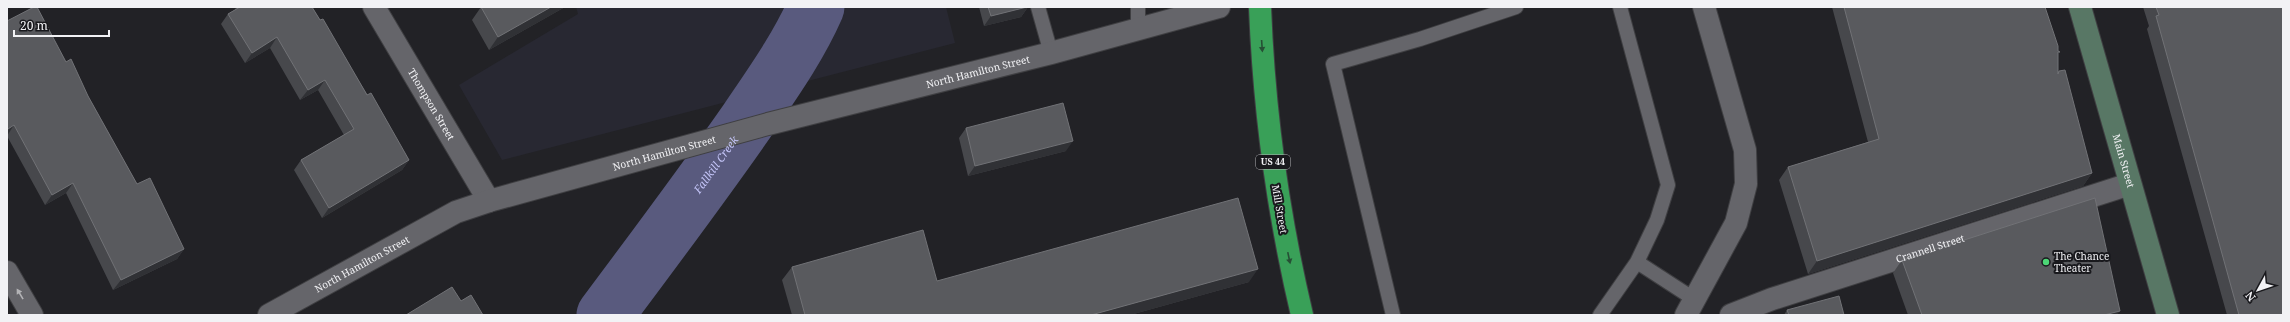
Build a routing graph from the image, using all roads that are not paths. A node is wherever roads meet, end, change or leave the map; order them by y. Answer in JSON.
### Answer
{"nodes":[{"id":1,"x":374,"y":7,"type":"edge"},
{"id":2,"x":1038,"y":7,"type":"edge"},
{"id":3,"x":1138,"y":7,"type":"edge"},
{"id":4,"x":1219,"y":7,"type":"edge"},
{"id":5,"x":1260,"y":7,"type":"edge"},
{"id":6,"x":1516,"y":7,"type":"edge"},
{"id":7,"x":1620,"y":7,"type":"edge"},
{"id":8,"x":1704,"y":7,"type":"edge"},
{"id":9,"x":2080,"y":7,"type":"edge"},
{"id":10,"x":1138,"y":29,"type":"junction"},
{"id":11,"x":1051,"y":53,"type":"junction"},
{"id":12,"x":2130,"y":184,"type":"junction"},
{"id":13,"x":489,"y":201,"type":"junction"},
{"id":14,"x":1637,"y":262,"type":"junction"},
{"id":15,"x":7,"y":272,"type":"edge"},
{"id":16,"x":1690,"y":307,"type":"edge"},
{"id":17,"x":32,"y":315,"type":"edge"},
{"id":18,"x":269,"y":315,"type":"edge"},
{"id":19,"x":1302,"y":315,"type":"edge"},
{"id":20,"x":1393,"y":315,"type":"edge"},
{"id":21,"x":1600,"y":315,"type":"edge"},
{"id":22,"x":1731,"y":315,"type":"edge"},
{"id":23,"x":2168,"y":315,"type":"edge"}],
"edges":[{"from":1,"to":13,"type":"street","name":"Thompson Street"},
{"from":2,"to":11,"type":"lane"},
{"from":3,"to":10,"type":"lane"},
{"from":4,"to":10,"type":"street","name":"North Hamilton Street"},
{"from":5,"to":19,"type":"highway","name":"Mill Street","number":"US 44","one_way":true},
{"from":6,"to":20,"type":"lane"},
{"from":7,"to":14,"type":"lane"},
{"from":8,"to":16,"type":"street"},
{"from":9,"to":12,"type":"street","name":"Main Street"},
{"from":10,"to":11,"type":"street","name":"North Hamilton Street"},
{"from":11,"to":13,"type":"street","name":"North Hamilton Street"},
{"from":12,"to":22,"type":"street","name":"Crannell Street"},
{"from":12,"to":23,"type":"street","name":"Main Street"},
{"from":13,"to":18,"type":"street","name":"North Hamilton Street"},
{"from":14,"to":16,"type":"lane"},
{"from":14,"to":21,"type":"lane"},
{"from":17,"to":15,"type":"street","one_way":true}]}
